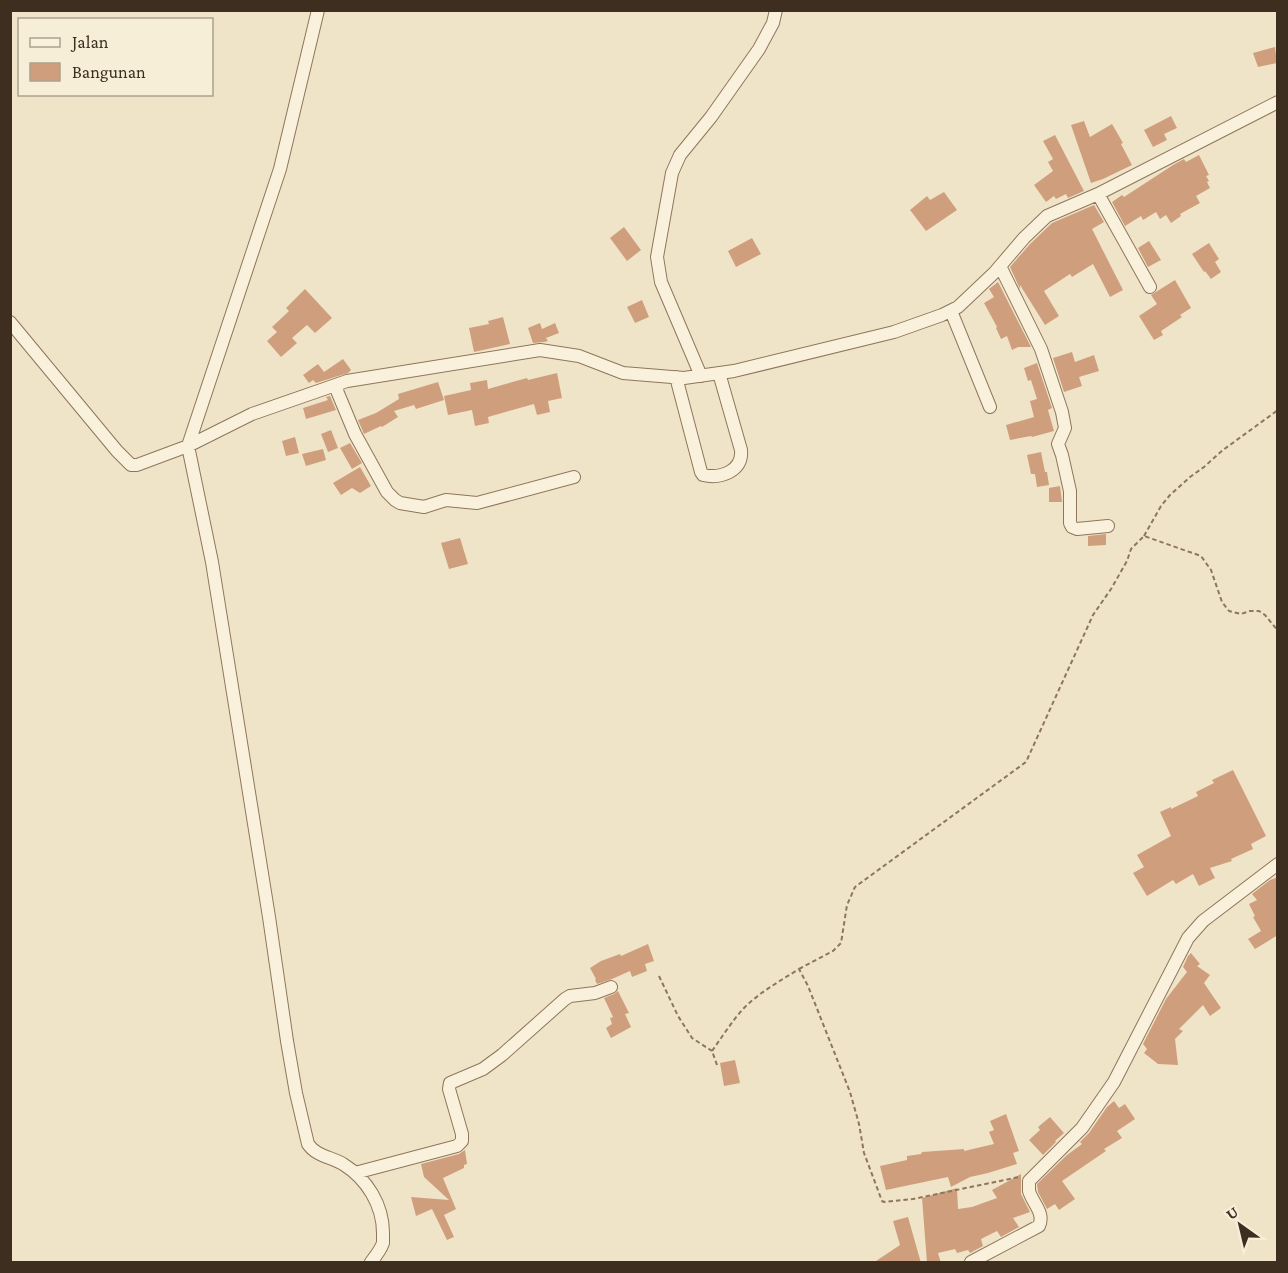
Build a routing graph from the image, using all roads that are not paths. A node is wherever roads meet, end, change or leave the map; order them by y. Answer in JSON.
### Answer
{"nodes":[{"id":1,"x":318,"y":10,"type":"edge"},
{"id":2,"x":776,"y":10,"type":"edge"},
{"id":3,"x":1278,"y":102,"type":"edge"},
{"id":4,"x":1098,"y":194,"type":"junction"},
{"id":5,"x":1000,"y":266,"type":"junction"},
{"id":6,"x":1150,"y":288,"type":"dead end"},
{"id":7,"x":951,"y":311,"type":"junction"},
{"id":8,"x":10,"y":322,"type":"edge"},
{"id":9,"x":719,"y":374,"type":"junction"},
{"id":10,"x":700,"y":376,"type":"junction"},
{"id":11,"x":676,"y":377,"type":"junction"},
{"id":12,"x":335,"y":386,"type":"junction"},
{"id":13,"x":990,"y":406,"type":"dead end"},
{"id":14,"x":188,"y":446,"type":"junction"},
{"id":15,"x":574,"y":477,"type":"dead end"},
{"id":16,"x":1108,"y":526,"type":"dead end"},
{"id":17,"x":1278,"y":864,"type":"edge"},
{"id":18,"x":611,"y":987,"type":"dead end"},
{"id":19,"x":355,"y":1173,"type":"junction"},
{"id":20,"x":371,"y":1263,"type":"edge"},
{"id":21,"x":971,"y":1263,"type":"edge"}],
"edges":[{"from":1,"to":14,"type":"street"},
{"from":2,"to":10,"type":"street"},
{"from":3,"to":4,"type":"street"},
{"from":4,"to":5,"type":"street"},
{"from":4,"to":6,"type":"street"},
{"from":5,"to":7,"type":"street"},
{"from":5,"to":16,"type":"street"},
{"from":7,"to":9,"type":"street"},
{"from":7,"to":13,"type":"street"},
{"from":8,"to":14,"type":"street"},
{"from":9,"to":10,"type":"street"},
{"from":9,"to":11,"type":"street"},
{"from":10,"to":11,"type":"street"},
{"from":11,"to":12,"type":"street"},
{"from":12,"to":14,"type":"street"},
{"from":12,"to":15,"type":"street"},
{"from":14,"to":19,"type":"street"},
{"from":17,"to":21,"type":"street"},
{"from":18,"to":19,"type":"street"},
{"from":19,"to":20,"type":"street"}]}
